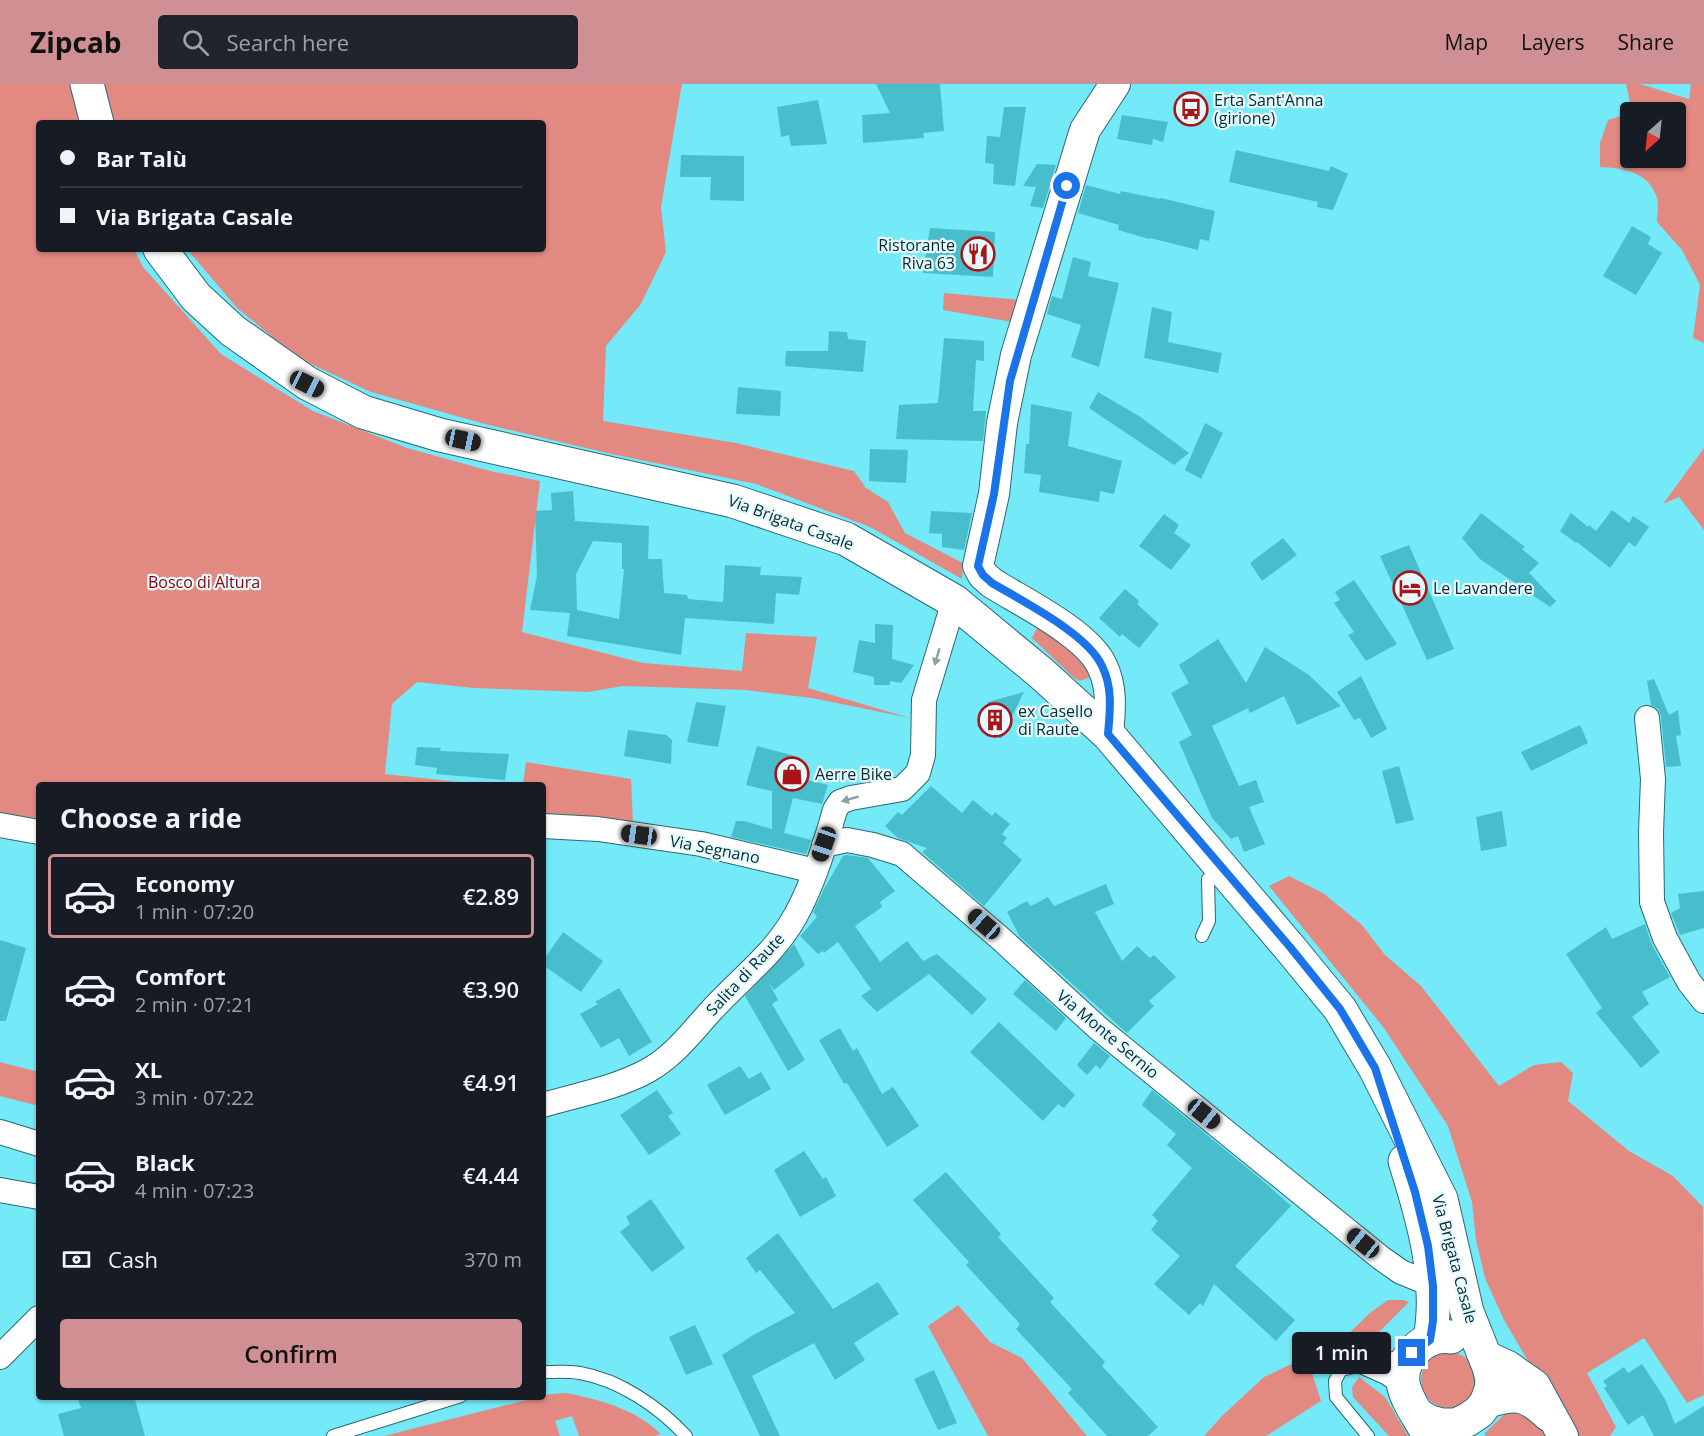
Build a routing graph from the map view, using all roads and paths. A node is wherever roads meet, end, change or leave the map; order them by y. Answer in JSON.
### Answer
{"nodes":[{"id":1,"x":87,"y":84,"type":"edge"},
{"id":2,"x":1115,"y":84,"type":"edge"},
{"id":3,"x":97,"y":120,"type":"edge"},
{"id":4,"x":162,"y":252,"type":"edge"},
{"id":5,"x":954,"y":601,"type":"junction"},
{"id":6,"x":1647,"y":718,"type":"dead end"},
{"id":7,"x":1108,"y":734,"type":"junction"},
{"id":8,"x":0,"y":825,"type":"edge"},
{"id":9,"x":546,"y":826,"type":"edge"},
{"id":10,"x":36,"y":831,"type":"edge"},
{"id":11,"x":824,"y":844,"type":"junction"},
{"id":12,"x":1221,"y":866,"type":"junction"},
{"id":13,"x":815,"y":871,"type":"junction"},
{"id":14,"x":1202,"y":936,"type":"dead end"},
{"id":15,"x":1704,"y":1001,"type":"edge"},
{"id":16,"x":1375,"y":1068,"type":"junction"},
{"id":17,"x":546,"y":1104,"type":"edge"},
{"id":18,"x":0,"y":1132,"type":"edge"},
{"id":19,"x":36,"y":1143,"type":"edge"},
{"id":20,"x":0,"y":1190,"type":"edge"},
{"id":21,"x":36,"y":1196,"type":"edge"},
{"id":22,"x":1428,"y":1246,"type":"junction"},
{"id":23,"x":1381,"y":1258,"type":"junction"},
{"id":24,"x":1433,"y":1286,"type":"junction"},
{"id":25,"x":36,"y":1321,"type":"edge"},
{"id":26,"x":1421,"y":1346,"type":"junction"},
{"id":27,"x":1484,"y":1355,"type":"junction"},
{"id":28,"x":0,"y":1357,"type":"edge"},
{"id":29,"x":1356,"y":1365,"type":"junction"},
{"id":30,"x":546,"y":1372,"type":"edge"},
{"id":31,"x":448,"y":1400,"type":"edge"},
{"id":32,"x":1417,"y":1414,"type":"edge"},
{"id":33,"x":1478,"y":1417,"type":"edge"},
{"id":34,"x":1560,"y":1430,"type":"edge"},
{"id":35,"x":333,"y":1436,"type":"edge"},
{"id":36,"x":686,"y":1436,"type":"edge"},
{"id":37,"x":1368,"y":1436,"type":"edge"}],
"edges":[{"from":1,"to":3,"type":"main road"},
{"from":2,"to":7,"type":"street"},
{"from":4,"to":5,"type":"main road","name":"Via Brigata Casale"},
{"from":5,"to":7,"type":"main road","name":"Via Brigata Casale"},
{"from":5,"to":11,"type":"street","name":"Salita di Raute","one_way":true},
{"from":6,"to":15,"type":"street"},
{"from":7,"to":12,"type":"main road","name":"Via Brigata Casale"},
{"from":8,"to":10,"type":"street"},
{"from":9,"to":13,"type":"street","name":"Via Segnano"},
{"from":11,"to":13,"type":"street","name":"Salita di Raute"},
{"from":11,"to":23,"type":"street","name":"Via Monte Sernio"},
{"from":12,"to":14,"type":"lane"},
{"from":12,"to":16,"type":"main road","name":"Via Brigata Casale"},
{"from":13,"to":17,"type":"street","name":"Salita di Raute"},
{"from":16,"to":22,"type":"main road","name":"Via Brigata Casale"},
{"from":16,"to":27,"type":"main road","name":"Via Brigata Casale"},
{"from":18,"to":19,"type":"street"},
{"from":20,"to":21,"type":"street"},
{"from":22,"to":23,"type":"street"},
{"from":22,"to":24,"type":"main road","name":"Via Brigata Casale"},
{"from":22,"to":27,"type":"street"},
{"from":23,"to":24,"type":"street","name":"Via Monte Sernio"},
{"from":24,"to":26,"type":"main road","name":"Via Brigata Casale"},
{"from":25,"to":28,"type":"street"},
{"from":26,"to":27,"type":"main road","name":"Via Brigata Casale"},
{"from":26,"to":29,"type":"lane"},
{"from":26,"to":32,"type":"main road","name":"Via Brigata Casale"},
{"from":27,"to":33,"type":"main road","name":"Via Brigata Casale"},
{"from":27,"to":34,"type":"street"},
{"from":29,"to":32,"type":"lane"},
{"from":29,"to":37,"type":"lane"},
{"from":30,"to":36,"type":"lane"},
{"from":31,"to":35,"type":"lane"},
{"from":32,"to":33,"type":"main road"},
{"from":33,"to":34,"type":"street"}]}
